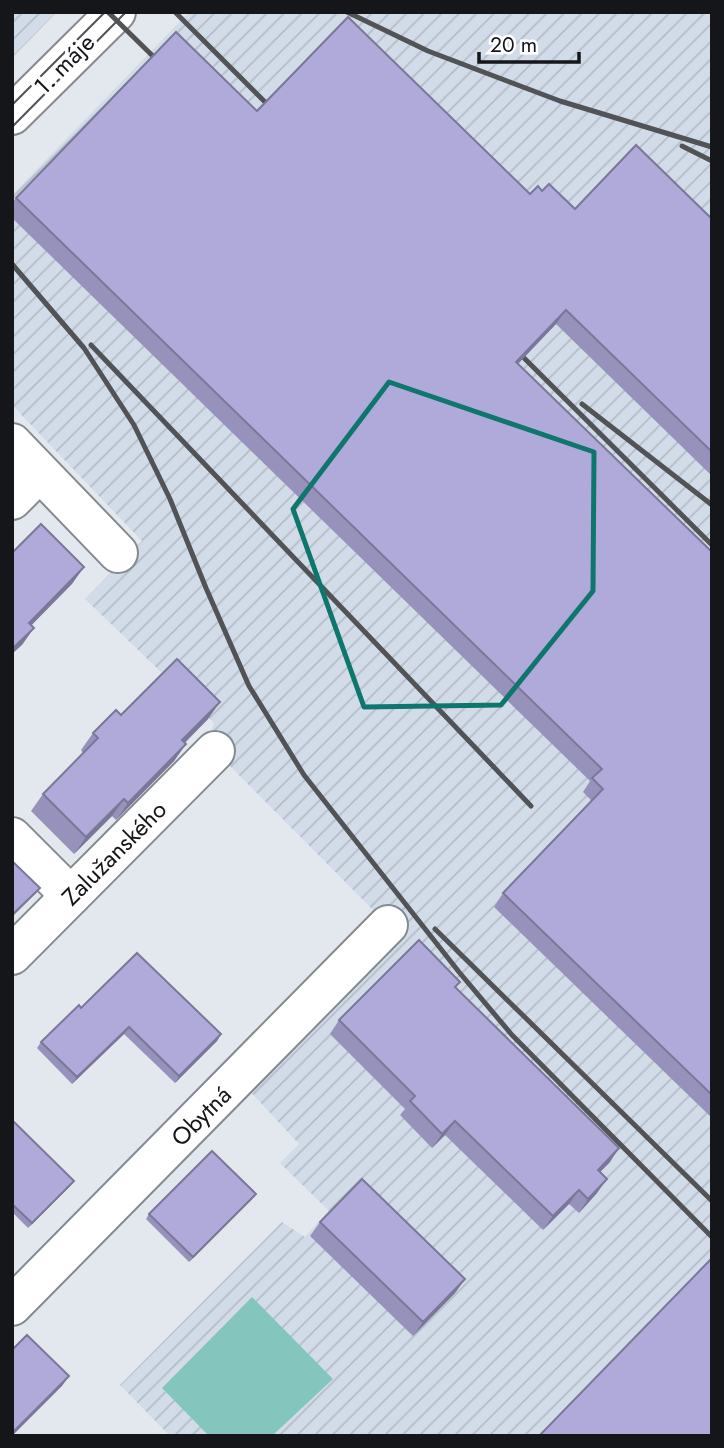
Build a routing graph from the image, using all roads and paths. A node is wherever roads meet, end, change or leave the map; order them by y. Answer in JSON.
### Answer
{"nodes":[{"id":1,"x":116,"y":12,"type":"edge"},
{"id":2,"x":12,"y":115,"type":"edge"},
{"id":3,"x":12,"y":443,"type":"edge"},
{"id":4,"x":40,"y":472,"type":"junction"},
{"id":5,"x":12,"y":500,"type":"edge"},
{"id":6,"x":118,"y":553,"type":"dead end"},
{"id":7,"x":215,"y":751,"type":"dead end"},
{"id":8,"x":12,"y":837,"type":"edge"},
{"id":9,"x":71,"y":896,"type":"junction"},
{"id":10,"x":388,"y":925,"type":"dead end"},
{"id":11,"x":12,"y":955,"type":"edge"},
{"id":12,"x":12,"y":1306,"type":"edge"}],
"edges":[{"from":1,"to":2,"type":"street","name":"1. máje"},
{"from":3,"to":4,"type":"street"},
{"from":4,"to":5,"type":"street"},
{"from":4,"to":6,"type":"street"},
{"from":7,"to":9,"type":"street","name":"Zalužanského"},
{"from":8,"to":9,"type":"street"},
{"from":9,"to":11,"type":"street","name":"Zalužanského"},
{"from":10,"to":12,"type":"street","name":"Obytná"}]}
